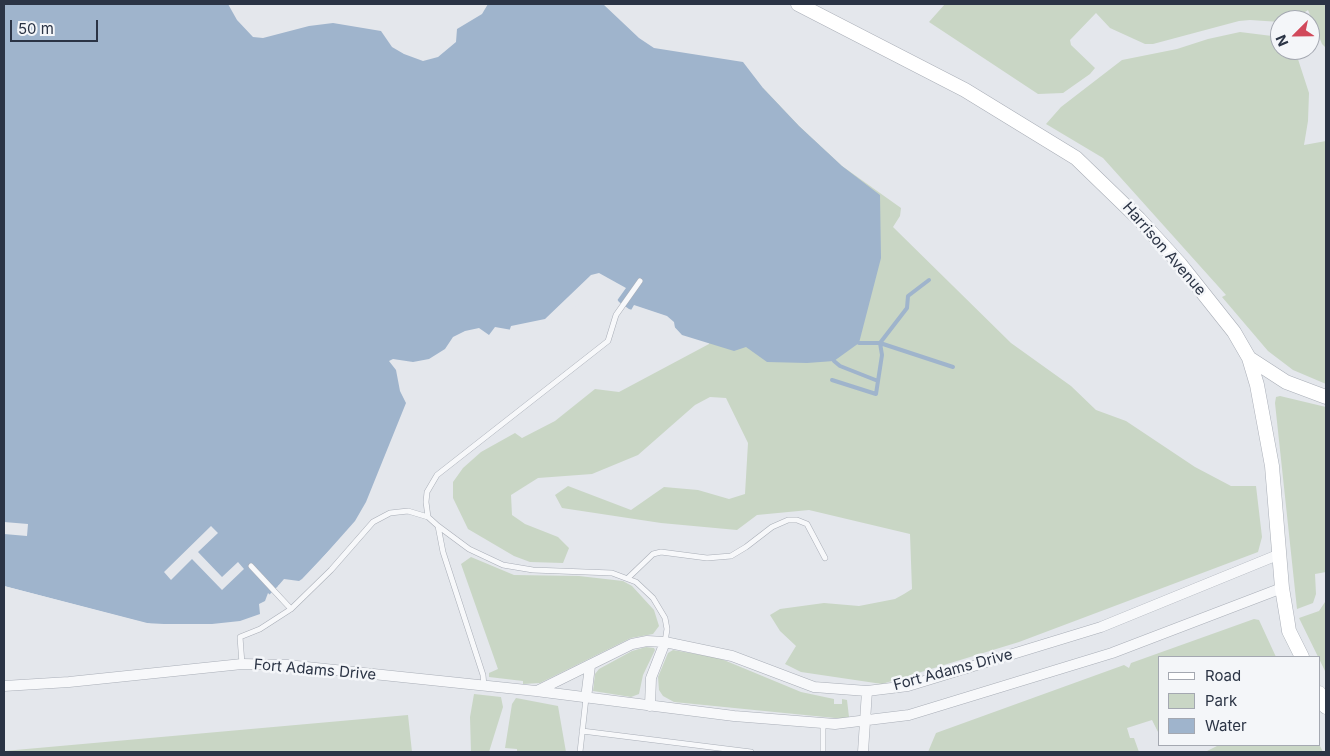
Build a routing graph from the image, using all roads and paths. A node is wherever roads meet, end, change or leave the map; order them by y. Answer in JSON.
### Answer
{"nodes":[{"id":1,"x":798,"y":4,"type":"edge"},
{"id":2,"x":640,"y":281,"type":"dead end"},
{"id":3,"x":1249,"y":358,"type":"junction"},
{"id":4,"x":1326,"y":397,"type":"edge"},
{"id":5,"x":428,"y":516,"type":"junction"},
{"id":6,"x":438,"y":526,"type":"junction"},
{"id":7,"x":1280,"y":554,"type":"junction"},
{"id":8,"x":825,"y":558,"type":"dead end"},
{"id":9,"x":251,"y":566,"type":"dead end"},
{"id":10,"x":628,"y":578,"type":"junction"},
{"id":11,"x":1282,"y":588,"type":"junction"},
{"id":12,"x":292,"y":609,"type":"junction"},
{"id":13,"x":664,"y":642,"type":"junction"},
{"id":14,"x":1302,"y":656,"type":"edge"},
{"id":15,"x":242,"y":664,"type":"junction"},
{"id":16,"x":590,"y":666,"type":"junction"},
{"id":17,"x":4,"y":686,"type":"edge"},
{"id":18,"x":484,"y":686,"type":"junction"},
{"id":19,"x":536,"y":691,"type":"junction"},
{"id":20,"x":867,"y":691,"type":"junction"},
{"id":21,"x":1320,"y":695,"type":"edge"},
{"id":22,"x":586,"y":698,"type":"junction"},
{"id":23,"x":650,"y":706,"type":"junction"},
{"id":24,"x":1326,"y":707,"type":"edge"},
{"id":25,"x":865,"y":720,"type":"junction"},
{"id":26,"x":823,"y":723,"type":"junction"},
{"id":27,"x":582,"y":731,"type":"junction"},
{"id":28,"x":580,"y":752,"type":"edge"},
{"id":29,"x":751,"y":752,"type":"edge"},
{"id":30,"x":822,"y":752,"type":"edge"},
{"id":31,"x":863,"y":752,"type":"edge"}],
"edges":[{"from":1,"to":3,"type":"main road","name":"Harrison Avenue"},
{"from":2,"to":5,"type":"lane"},
{"from":3,"to":4,"type":"main road"},
{"from":3,"to":7,"type":"main road","name":"Harrison Avenue"},
{"from":5,"to":6,"type":"lane"},
{"from":5,"to":12,"type":"lane"},
{"from":6,"to":10,"type":"lane"},
{"from":6,"to":18,"type":"lane"},
{"from":7,"to":11,"type":"main road","name":"Harrison Avenue"},
{"from":7,"to":20,"type":"street","name":"Fort Adams Drive"},
{"from":8,"to":10,"type":"lane"},
{"from":9,"to":12,"type":"lane"},
{"from":10,"to":13,"type":"lane"},
{"from":11,"to":14,"type":"main road","name":"Harrison Avenue"},
{"from":11,"to":25,"type":"street","name":"Fort Adams Drive"},
{"from":12,"to":15,"type":"lane"},
{"from":13,"to":16,"type":"street","name":"Fort Adams Drive"},
{"from":13,"to":20,"type":"street","name":"Fort Adams Drive"},
{"from":13,"to":23,"type":"street"},
{"from":15,"to":17,"type":"street","name":"Fort Adams Drive"},
{"from":15,"to":18,"type":"street","name":"Fort Adams Drive"},
{"from":16,"to":19,"type":"street","name":"Fort Adams Drive"},
{"from":16,"to":22,"type":"street"},
{"from":18,"to":19,"type":"street","name":"Fort Adams Drive"},
{"from":19,"to":22,"type":"street","name":"Fort Adams Drive"},
{"from":20,"to":25,"type":"street"},
{"from":21,"to":24,"type":"main road"},
{"from":22,"to":23,"type":"street","name":"Fort Adams Drive"},
{"from":22,"to":27,"type":"lane"},
{"from":23,"to":26,"type":"street","name":"Fort Adams Drive"},
{"from":25,"to":26,"type":"street","name":"Fort Adams Drive"},
{"from":25,"to":31,"type":"street"},
{"from":26,"to":30,"type":"lane"},
{"from":27,"to":28,"type":"lane"},
{"from":27,"to":29,"type":"lane"}]}
